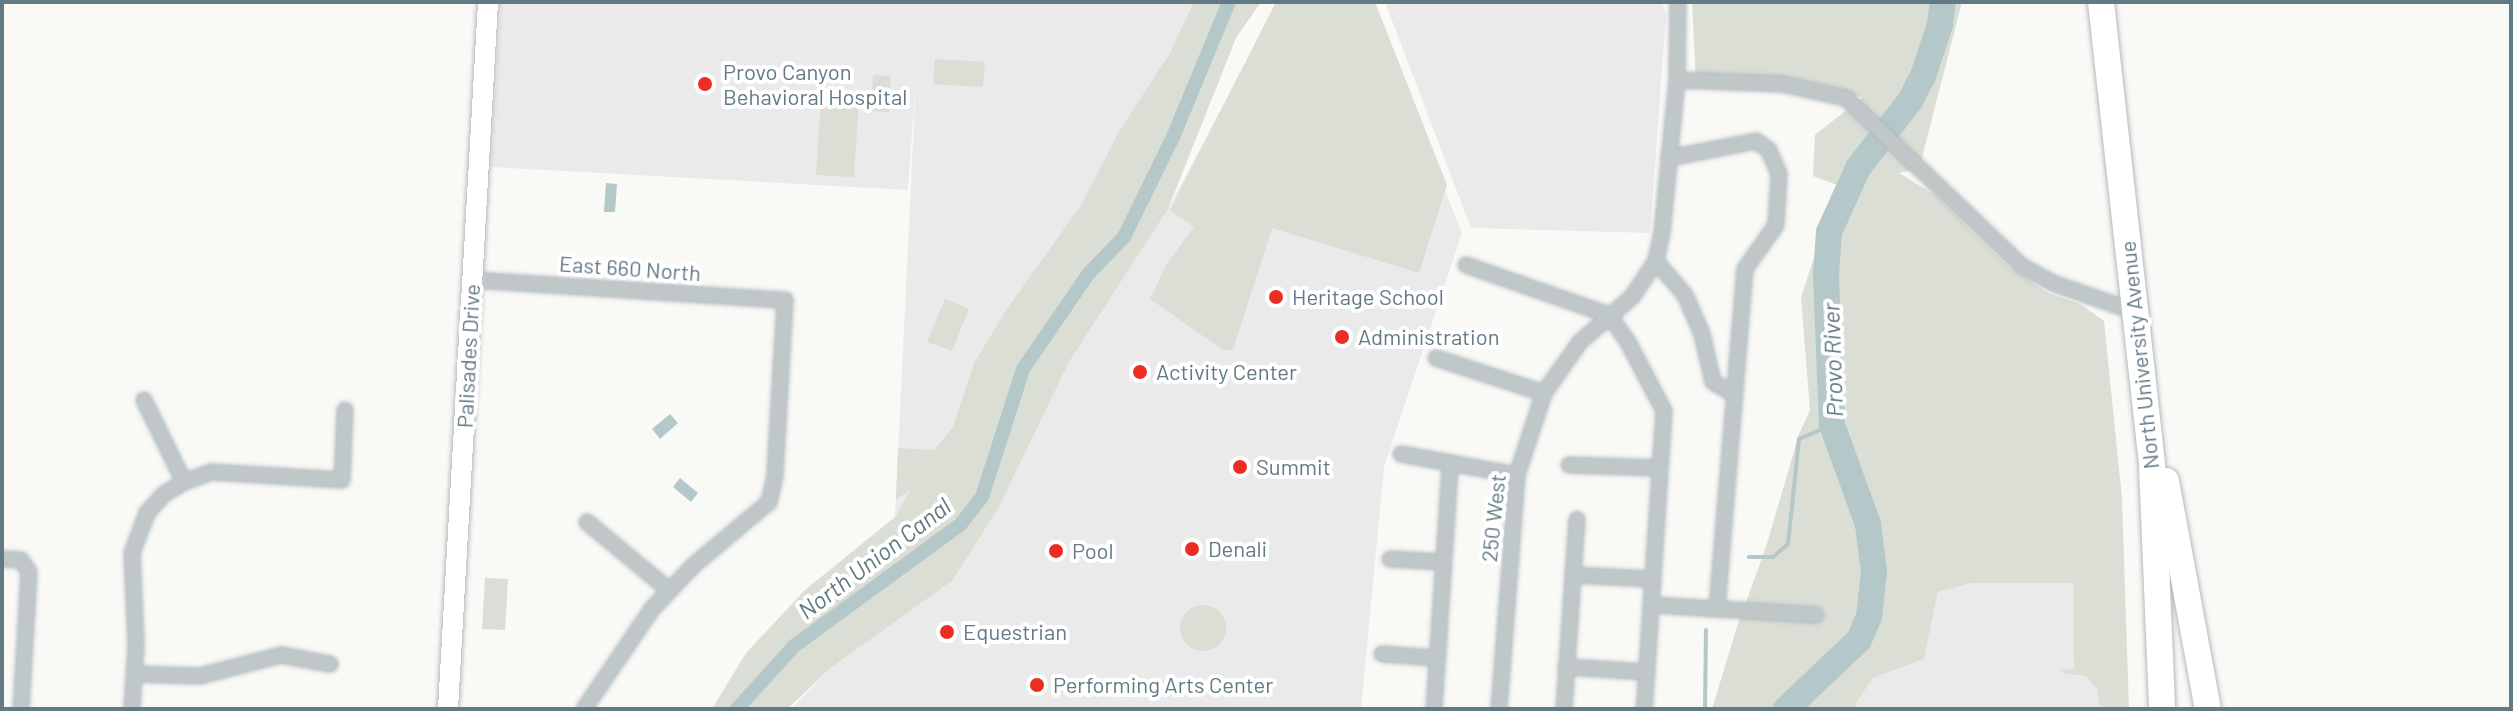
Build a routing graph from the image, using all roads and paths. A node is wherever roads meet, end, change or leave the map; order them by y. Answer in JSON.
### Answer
{"nodes":[{"id":1,"x":488,"y":2,"type":"edge"},
{"id":2,"x":1678,"y":2,"type":"edge"},
{"id":3,"x":2101,"y":2,"type":"edge"},
{"id":4,"x":1677,"y":80,"type":"junction"},
{"id":5,"x":1669,"y":158,"type":"junction"},
{"id":6,"x":1656,"y":261,"type":"junction"},
{"id":7,"x":1466,"y":265,"type":"dead end"},
{"id":8,"x":472,"y":280,"type":"junction"},
{"id":9,"x":2136,"y":312,"type":"junction"},
{"id":10,"x":1609,"y":315,"type":"junction"},
{"id":11,"x":1436,"y":358,"type":"dead end"},
{"id":12,"x":1544,"y":393,"type":"junction"},
{"id":13,"x":1734,"y":394,"type":"junction"},
{"id":14,"x":144,"y":400,"type":"dead end"},
{"id":15,"x":345,"y":410,"type":"dead end"},
{"id":16,"x":2148,"y":424,"type":"junction"},
{"id":17,"x":1401,"y":454,"type":"dead end"},
{"id":18,"x":1450,"y":465,"type":"junction"},
{"id":19,"x":1569,"y":465,"type":"dead end"},
{"id":20,"x":1660,"y":468,"type":"junction"},
{"id":21,"x":1517,"y":475,"type":"junction"},
{"id":22,"x":184,"y":482,"type":"junction"},
{"id":23,"x":1577,"y":519,"type":"dead end"},
{"id":24,"x":587,"y":522,"type":"dead end"},
{"id":25,"x":2,"y":559,"type":"edge"},
{"id":26,"x":1390,"y":559,"type":"dead end"},
{"id":27,"x":1443,"y":562,"type":"junction"},
{"id":28,"x":1573,"y":575,"type":"junction"},
{"id":29,"x":1653,"y":579,"type":"junction"},
{"id":30,"x":669,"y":590,"type":"junction"},
{"id":31,"x":1652,"y":605,"type":"junction"},
{"id":32,"x":1717,"y":609,"type":"junction"},
{"id":33,"x":1816,"y":615,"type":"dead end"},
{"id":34,"x":1382,"y":654,"type":"dead end"},
{"id":35,"x":1436,"y":658,"type":"junction"},
{"id":36,"x":330,"y":664,"type":"dead end"},
{"id":37,"x":1566,"y":667,"type":"junction"},
{"id":38,"x":1647,"y":672,"type":"junction"},
{"id":39,"x":135,"y":674,"type":"junction"},
{"id":40,"x":21,"y":709,"type":"edge"},
{"id":41,"x":132,"y":709,"type":"edge"},
{"id":42,"x":448,"y":709,"type":"edge"},
{"id":43,"x":584,"y":709,"type":"edge"},
{"id":44,"x":1434,"y":709,"type":"edge"},
{"id":45,"x":1499,"y":709,"type":"edge"},
{"id":46,"x":1564,"y":709,"type":"edge"},
{"id":47,"x":1644,"y":709,"type":"edge"},
{"id":48,"x":2162,"y":709,"type":"edge"},
{"id":49,"x":2208,"y":709,"type":"edge"}],
"edges":[{"from":1,"to":8,"type":"street","name":"Palisades Drive"},
{"from":2,"to":4,"type":"street","name":"250 West"},
{"from":3,"to":9,"type":"highway","name":"North University Avenue"},
{"from":4,"to":5,"type":"street","name":"250 West"},
{"from":4,"to":9,"type":"street"},
{"from":5,"to":6,"type":"street","name":"250 West"},
{"from":5,"to":13,"type":"street"},
{"from":6,"to":10,"type":"street","name":"250 West"},
{"from":6,"to":13,"type":"street"},
{"from":7,"to":10,"type":"street"},
{"from":8,"to":30,"type":"street","name":"East 660 North"},
{"from":8,"to":42,"type":"street","name":"Palisades Drive"},
{"from":9,"to":16,"type":"highway","name":"North University Avenue"},
{"from":10,"to":12,"type":"street","name":"250 West"},
{"from":10,"to":20,"type":"street"},
{"from":11,"to":12,"type":"street"},
{"from":12,"to":21,"type":"street","name":"250 West"},
{"from":13,"to":32,"type":"street"},
{"from":14,"to":22,"type":"street"},
{"from":15,"to":22,"type":"street"},
{"from":16,"to":48,"type":"highway","name":"North University Avenue"},
{"from":16,"to":49,"type":"highway"},
{"from":17,"to":18,"type":"street"},
{"from":18,"to":21,"type":"street"},
{"from":18,"to":27,"type":"street"},
{"from":19,"to":20,"type":"street"},
{"from":20,"to":29,"type":"street"},
{"from":21,"to":45,"type":"street","name":"250 West"},
{"from":22,"to":39,"type":"street"},
{"from":23,"to":28,"type":"street"},
{"from":24,"to":30,"type":"street"},
{"from":25,"to":40,"type":"street"},
{"from":26,"to":27,"type":"street"},
{"from":27,"to":35,"type":"street"},
{"from":28,"to":29,"type":"street"},
{"from":28,"to":37,"type":"street"},
{"from":29,"to":31,"type":"street"},
{"from":30,"to":43,"type":"street"},
{"from":31,"to":32,"type":"street"},
{"from":31,"to":38,"type":"street"},
{"from":32,"to":33,"type":"street"},
{"from":34,"to":35,"type":"street"},
{"from":35,"to":44,"type":"street"},
{"from":36,"to":39,"type":"street"},
{"from":37,"to":38,"type":"street"},
{"from":37,"to":46,"type":"street"},
{"from":38,"to":47,"type":"street"},
{"from":39,"to":41,"type":"street"}]}
